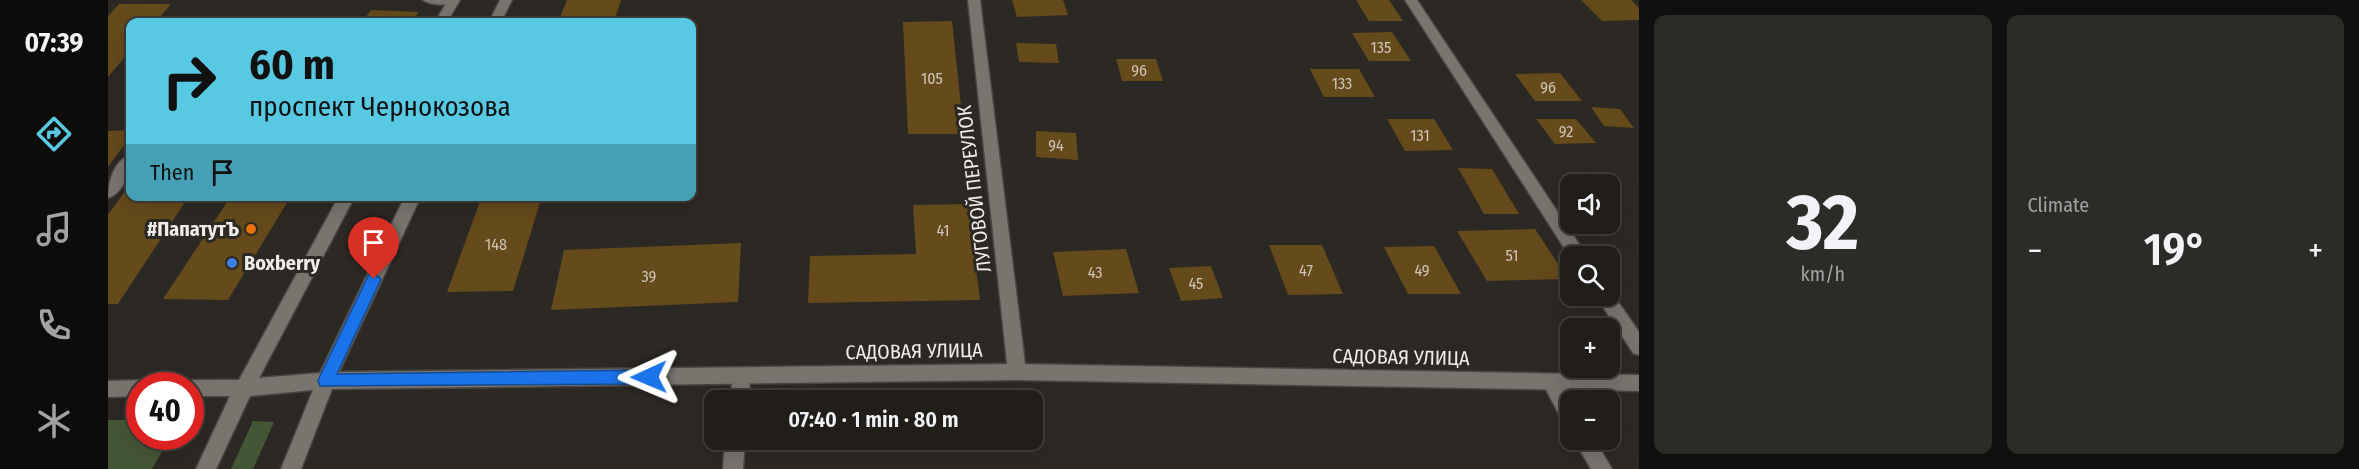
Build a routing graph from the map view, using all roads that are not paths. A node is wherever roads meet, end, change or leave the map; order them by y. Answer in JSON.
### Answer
{"nodes":[{"id":1,"x":429,"y":0,"type":"edge"},
{"id":2,"x":454,"y":0,"type":"edge"},
{"id":3,"x":506,"y":0,"type":"edge"},
{"id":4,"x":974,"y":0,"type":"edge"},
{"id":5,"x":1411,"y":0,"type":"edge"},
{"id":6,"x":443,"y":18,"type":"edge"},
{"id":7,"x":497,"y":18,"type":"edge"},
{"id":8,"x":126,"y":167,"type":"edge"},
{"id":9,"x":108,"y":192,"type":"edge"},
{"id":10,"x":344,"y":201,"type":"edge"},
{"id":11,"x":411,"y":201,"type":"edge"},
{"id":12,"x":1572,"y":246,"type":"edge"},
{"id":13,"x":1612,"y":306,"type":"edge"},
{"id":14,"x":1639,"y":347,"type":"edge"},
{"id":15,"x":1017,"y":372,"type":"junction"},
{"id":16,"x":741,"y":376,"type":"junction"},
{"id":17,"x":326,"y":381,"type":"junction"},
{"id":18,"x":1551,"y":382,"type":"junction"},
{"id":19,"x":1639,"y":383,"type":"edge"},
{"id":20,"x":126,"y":388,"type":"edge"},
{"id":21,"x":204,"y":388,"type":"edge"},
{"id":22,"x":244,"y":388,"type":"junction"},
{"id":23,"x":108,"y":389,"type":"edge"},
{"id":24,"x":740,"y":390,"type":"edge"},
{"id":25,"x":1560,"y":398,"type":"edge"},
{"id":26,"x":734,"y":450,"type":"edge"},
{"id":27,"x":1590,"y":450,"type":"edge"},
{"id":28,"x":206,"y":469,"type":"edge"},
{"id":29,"x":291,"y":469,"type":"edge"},
{"id":30,"x":733,"y":469,"type":"edge"},
{"id":31,"x":1602,"y":469,"type":"edge"}],
"edges":[{"from":1,"to":2,"type":"street"},
{"from":2,"to":6,"type":"street"},
{"from":3,"to":7,"type":"street"},
{"from":4,"to":15,"type":"street","name":"ЛУГОВОЙ ПЕРЕУЛОК"},
{"from":5,"to":12,"type":"street"},
{"from":8,"to":9,"type":"street"},
{"from":10,"to":22,"type":"street"},
{"from":11,"to":17,"type":"street"},
{"from":13,"to":14,"type":"street"},
{"from":15,"to":16,"type":"street","name":"САДОВАЯ УЛИЦА"},
{"from":15,"to":18,"type":"street","name":"САДОВАЯ УЛИЦА"},
{"from":16,"to":17,"type":"street","name":"САДОВАЯ УЛИЦА"},
{"from":16,"to":24,"type":"street"},
{"from":17,"to":22,"type":"street","name":"САДОВАЯ УЛИЦА"},
{"from":17,"to":29,"type":"street"},
{"from":18,"to":19,"type":"street","name":"САДОВАЯ УЛИЦА"},
{"from":18,"to":25,"type":"street"},
{"from":20,"to":23,"type":"street"},
{"from":21,"to":22,"type":"street","name":"САДОВАЯ УЛИЦА"},
{"from":22,"to":28,"type":"street"},
{"from":26,"to":30,"type":"street"},
{"from":27,"to":31,"type":"street"}]}
